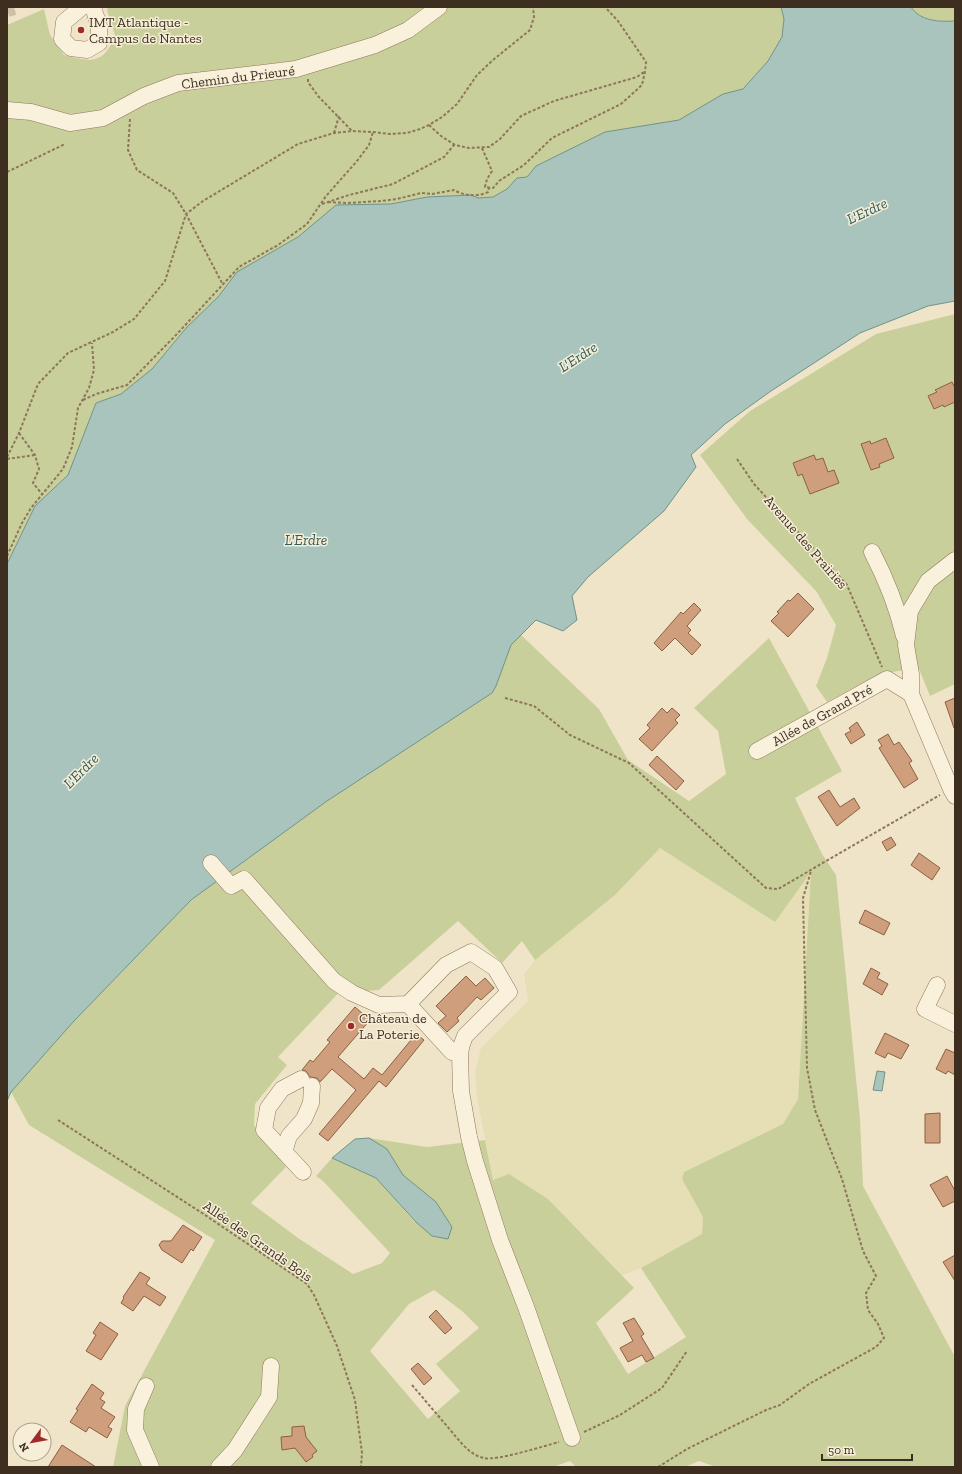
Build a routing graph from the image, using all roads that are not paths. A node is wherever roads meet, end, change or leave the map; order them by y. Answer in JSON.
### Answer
{"nodes":[{"id":1,"x":93,"y":7,"type":"edge"},
{"id":2,"x":439,"y":7,"type":"edge"},
{"id":3,"x":78,"y":8,"type":"edge"},
{"id":4,"x":7,"y":110,"type":"edge"},
{"id":5,"x":872,"y":552,"type":"dead end"},
{"id":6,"x":955,"y":560,"type":"edge"},
{"id":7,"x":906,"y":645,"type":"junction"},
{"id":8,"x":911,"y":694,"type":"junction"},
{"id":9,"x":757,"y":751,"type":"dead end"},
{"id":10,"x":952,"y":784,"type":"edge"},
{"id":11,"x":210,"y":863,"type":"dead end"},
{"id":12,"x":936,"y":985,"type":"dead end"},
{"id":13,"x":408,"y":1004,"type":"junction"},
{"id":14,"x":955,"y":1024,"type":"edge"},
{"id":15,"x":460,"y":1053,"type":"junction"},
{"id":16,"x":284,"y":1152,"type":"junction"},
{"id":17,"x":303,"y":1172,"type":"dead end"},
{"id":18,"x":271,"y":1366,"type":"dead end"},
{"id":19,"x":146,"y":1386,"type":"dead end"},
{"id":20,"x":572,"y":1438,"type":"road end"},
{"id":21,"x":151,"y":1467,"type":"edge"},
{"id":22,"x":219,"y":1467,"type":"edge"}],
"edges":[{"from":1,"to":3,"type":"street"},
{"from":2,"to":4,"type":"street","name":"Chemin du Prieuré"},
{"from":5,"to":7,"type":"street"},
{"from":6,"to":7,"type":"street"},
{"from":7,"to":8,"type":"street"},
{"from":8,"to":9,"type":"street","name":"Allée de Grand Pré"},
{"from":8,"to":10,"type":"street"},
{"from":11,"to":13,"type":"street"},
{"from":12,"to":14,"type":"street"},
{"from":13,"to":15,"type":"street"},
{"from":13,"to":15,"type":"street"},
{"from":15,"to":20,"type":"street"},
{"from":16,"to":16,"type":"street"},
{"from":16,"to":17,"type":"street"},
{"from":18,"to":22,"type":"street"},
{"from":19,"to":21,"type":"street"}]}
